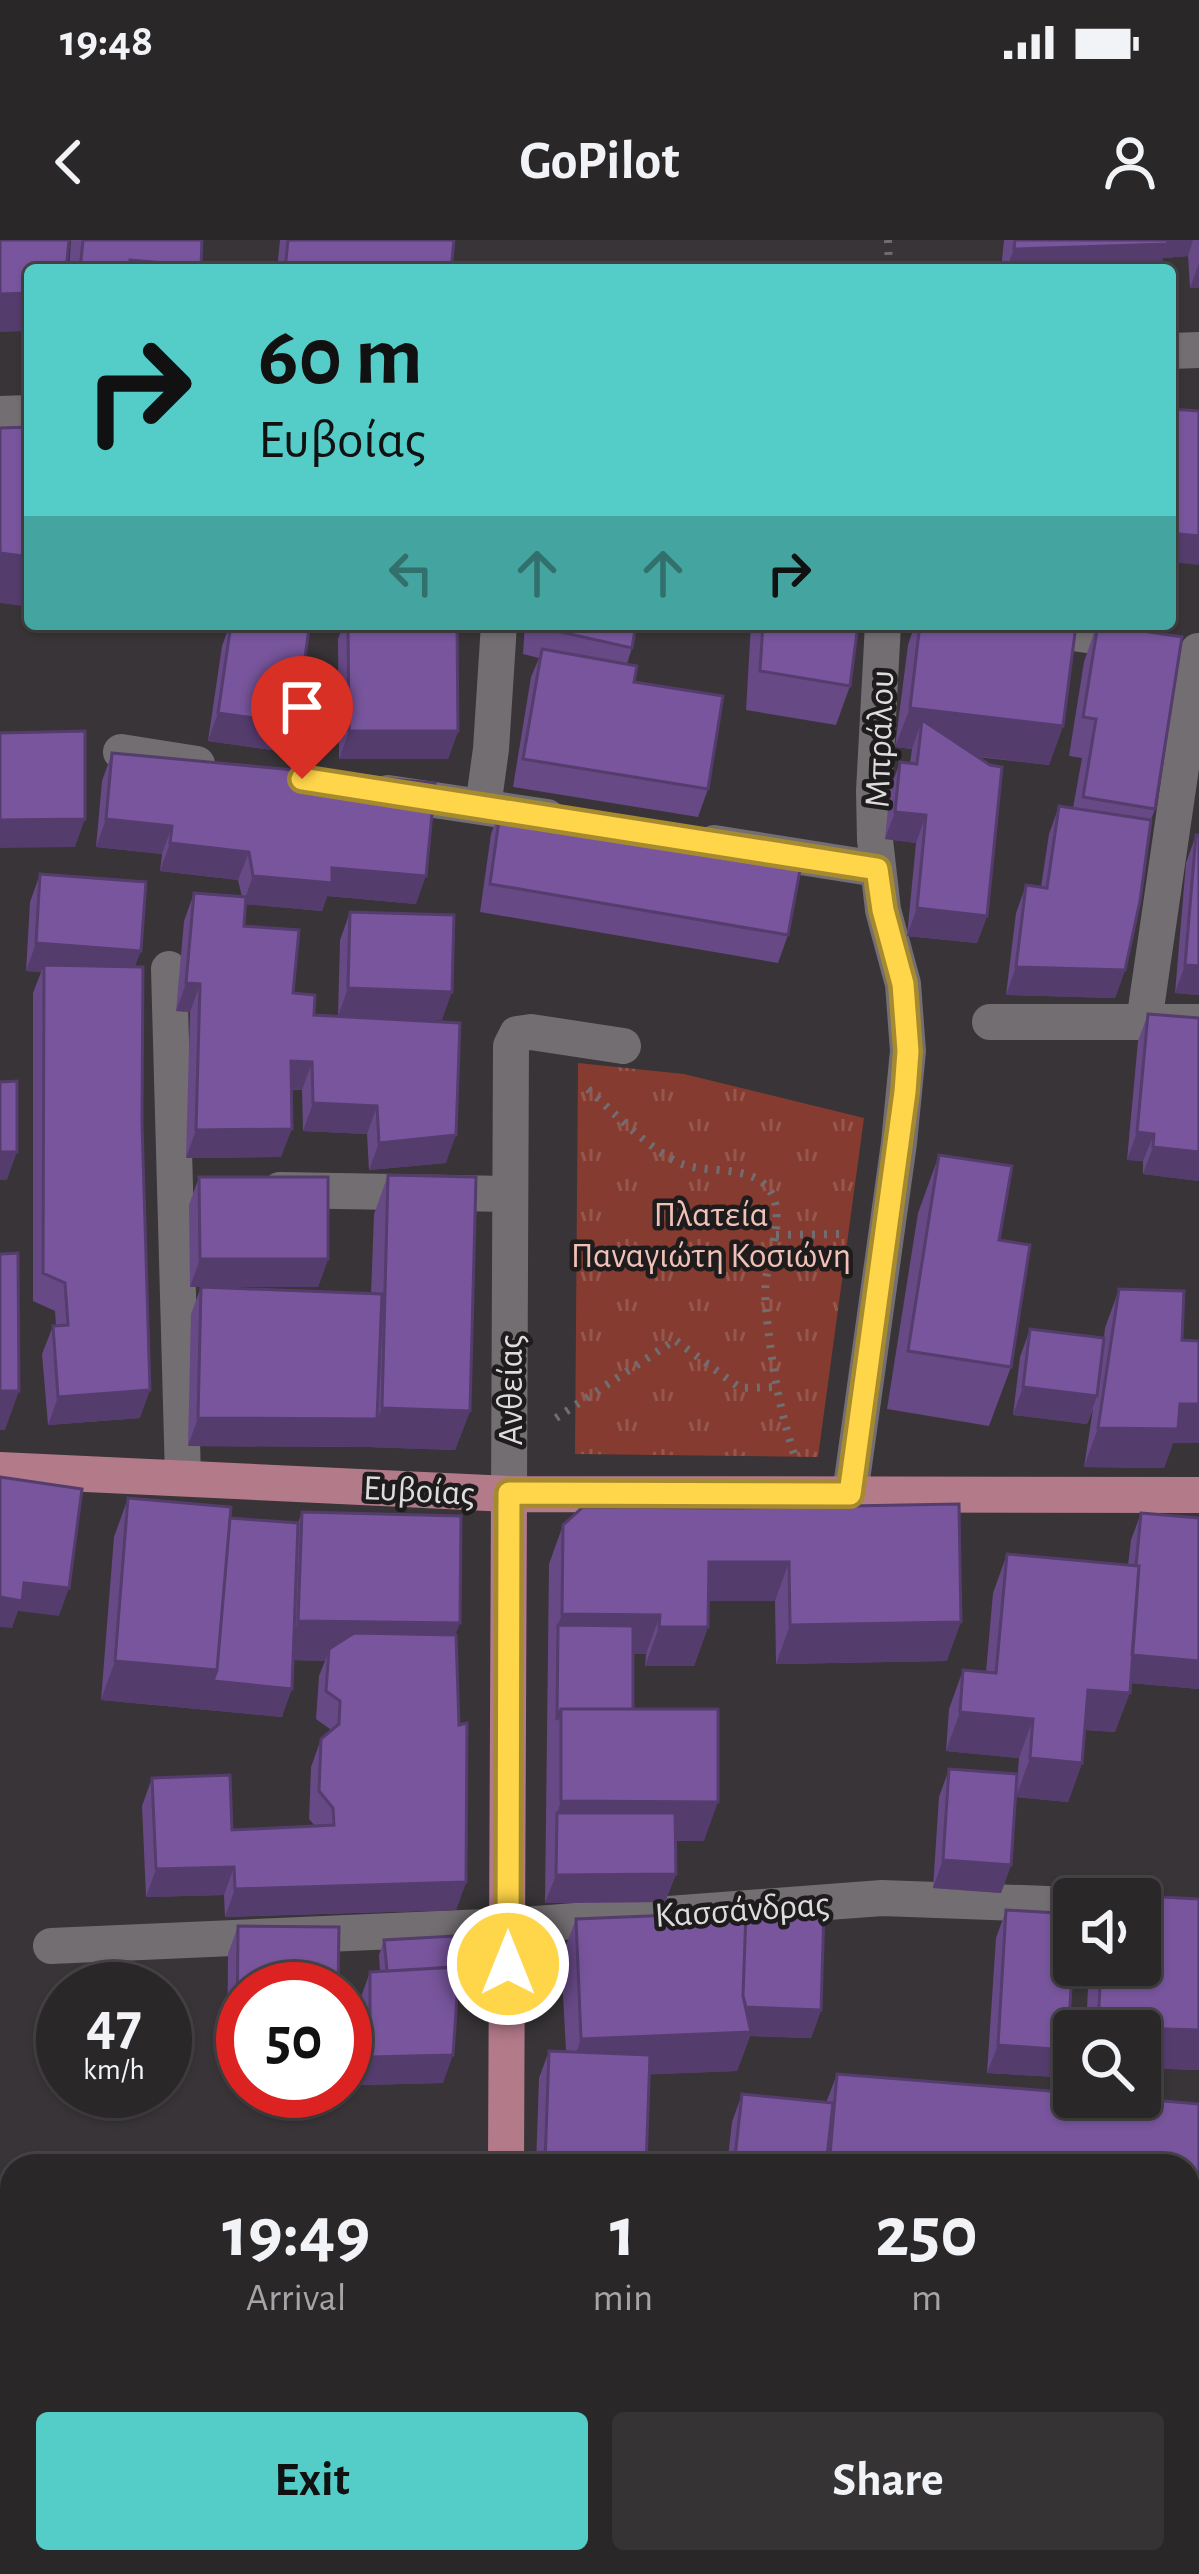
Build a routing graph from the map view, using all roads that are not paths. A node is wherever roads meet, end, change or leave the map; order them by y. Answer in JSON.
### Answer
{"nodes":[{"id":1,"x":499,"y":630,"type":"edge"},
{"id":2,"x":883,"y":630,"type":"edge"},
{"id":3,"x":1052,"y":630,"type":"edge"},
{"id":4,"x":1199,"y":651,"type":"edge"},
{"id":5,"x":121,"y":752,"type":"edge"},
{"id":6,"x":234,"y":769,"type":"edge"},
{"id":7,"x":347,"y":786,"type":"edge"},
{"id":8,"x":483,"y":807,"type":"junction"},
{"id":9,"x":576,"y":821,"type":"edge"},
{"id":10,"x":692,"y":840,"type":"edge"},
{"id":11,"x":877,"y":869,"type":"junction"},
{"id":12,"x":169,"y":969,"type":"dead end"},
{"id":13,"x":990,"y":1022,"type":"dead end"},
{"id":14,"x":1144,"y":1022,"type":"junction"},
{"id":15,"x":1199,"y":1022,"type":"edge"},
{"id":16,"x":623,"y":1046,"type":"dead end"},
{"id":17,"x":246,"y":1190,"type":"edge"},
{"id":18,"x":509,"y":1194,"type":"junction"},
{"id":19,"x":0,"y":1470,"type":"edge"},
{"id":20,"x":183,"y":1478,"type":"junction"},
{"id":21,"x":509,"y":1493,"type":"junction"},
{"id":22,"x":850,"y":1494,"type":"junction"},
{"id":23,"x":1199,"y":1495,"type":"edge"},
{"id":24,"x":1053,"y":1904,"type":"edge"},
{"id":25,"x":508,"y":1926,"type":"junction"},
{"id":26,"x":51,"y":1946,"type":"dead end"},
{"id":27,"x":506,"y":2154,"type":"edge"}],
"edges":[{"from":1,"to":8,"type":"street"},
{"from":2,"to":11,"type":"street","name":"Μπράλου"},
{"from":3,"to":4,"type":"street"},
{"from":4,"to":14,"type":"street"},
{"from":5,"to":6,"type":"street"},
{"from":7,"to":8,"type":"street"},
{"from":8,"to":9,"type":"street"},
{"from":10,"to":11,"type":"street"},
{"from":11,"to":22,"type":"street","name":"Μπράλου"},
{"from":12,"to":20,"type":"street"},
{"from":13,"to":14,"type":"street"},
{"from":14,"to":15,"type":"street"},
{"from":16,"to":18,"type":"street","name":"Ανθείας"},
{"from":17,"to":18,"type":"street"},
{"from":18,"to":21,"type":"street","name":"Ανθείας"},
{"from":19,"to":20,"type":"main road","name":"Ευβοίας"},
{"from":20,"to":21,"type":"main road","name":"Ευβοίας"},
{"from":21,"to":22,"type":"main road","name":"Ευβοίας"},
{"from":21,"to":25,"type":"main road","name":"Ανθείας"},
{"from":22,"to":23,"type":"main road","name":"Ευβοίας"},
{"from":24,"to":25,"type":"street","name":"Κασσάνδρας"},
{"from":25,"to":26,"type":"street","name":"Κασσάνδρας"},
{"from":25,"to":27,"type":"main road","name":"Ανθείας"}]}
